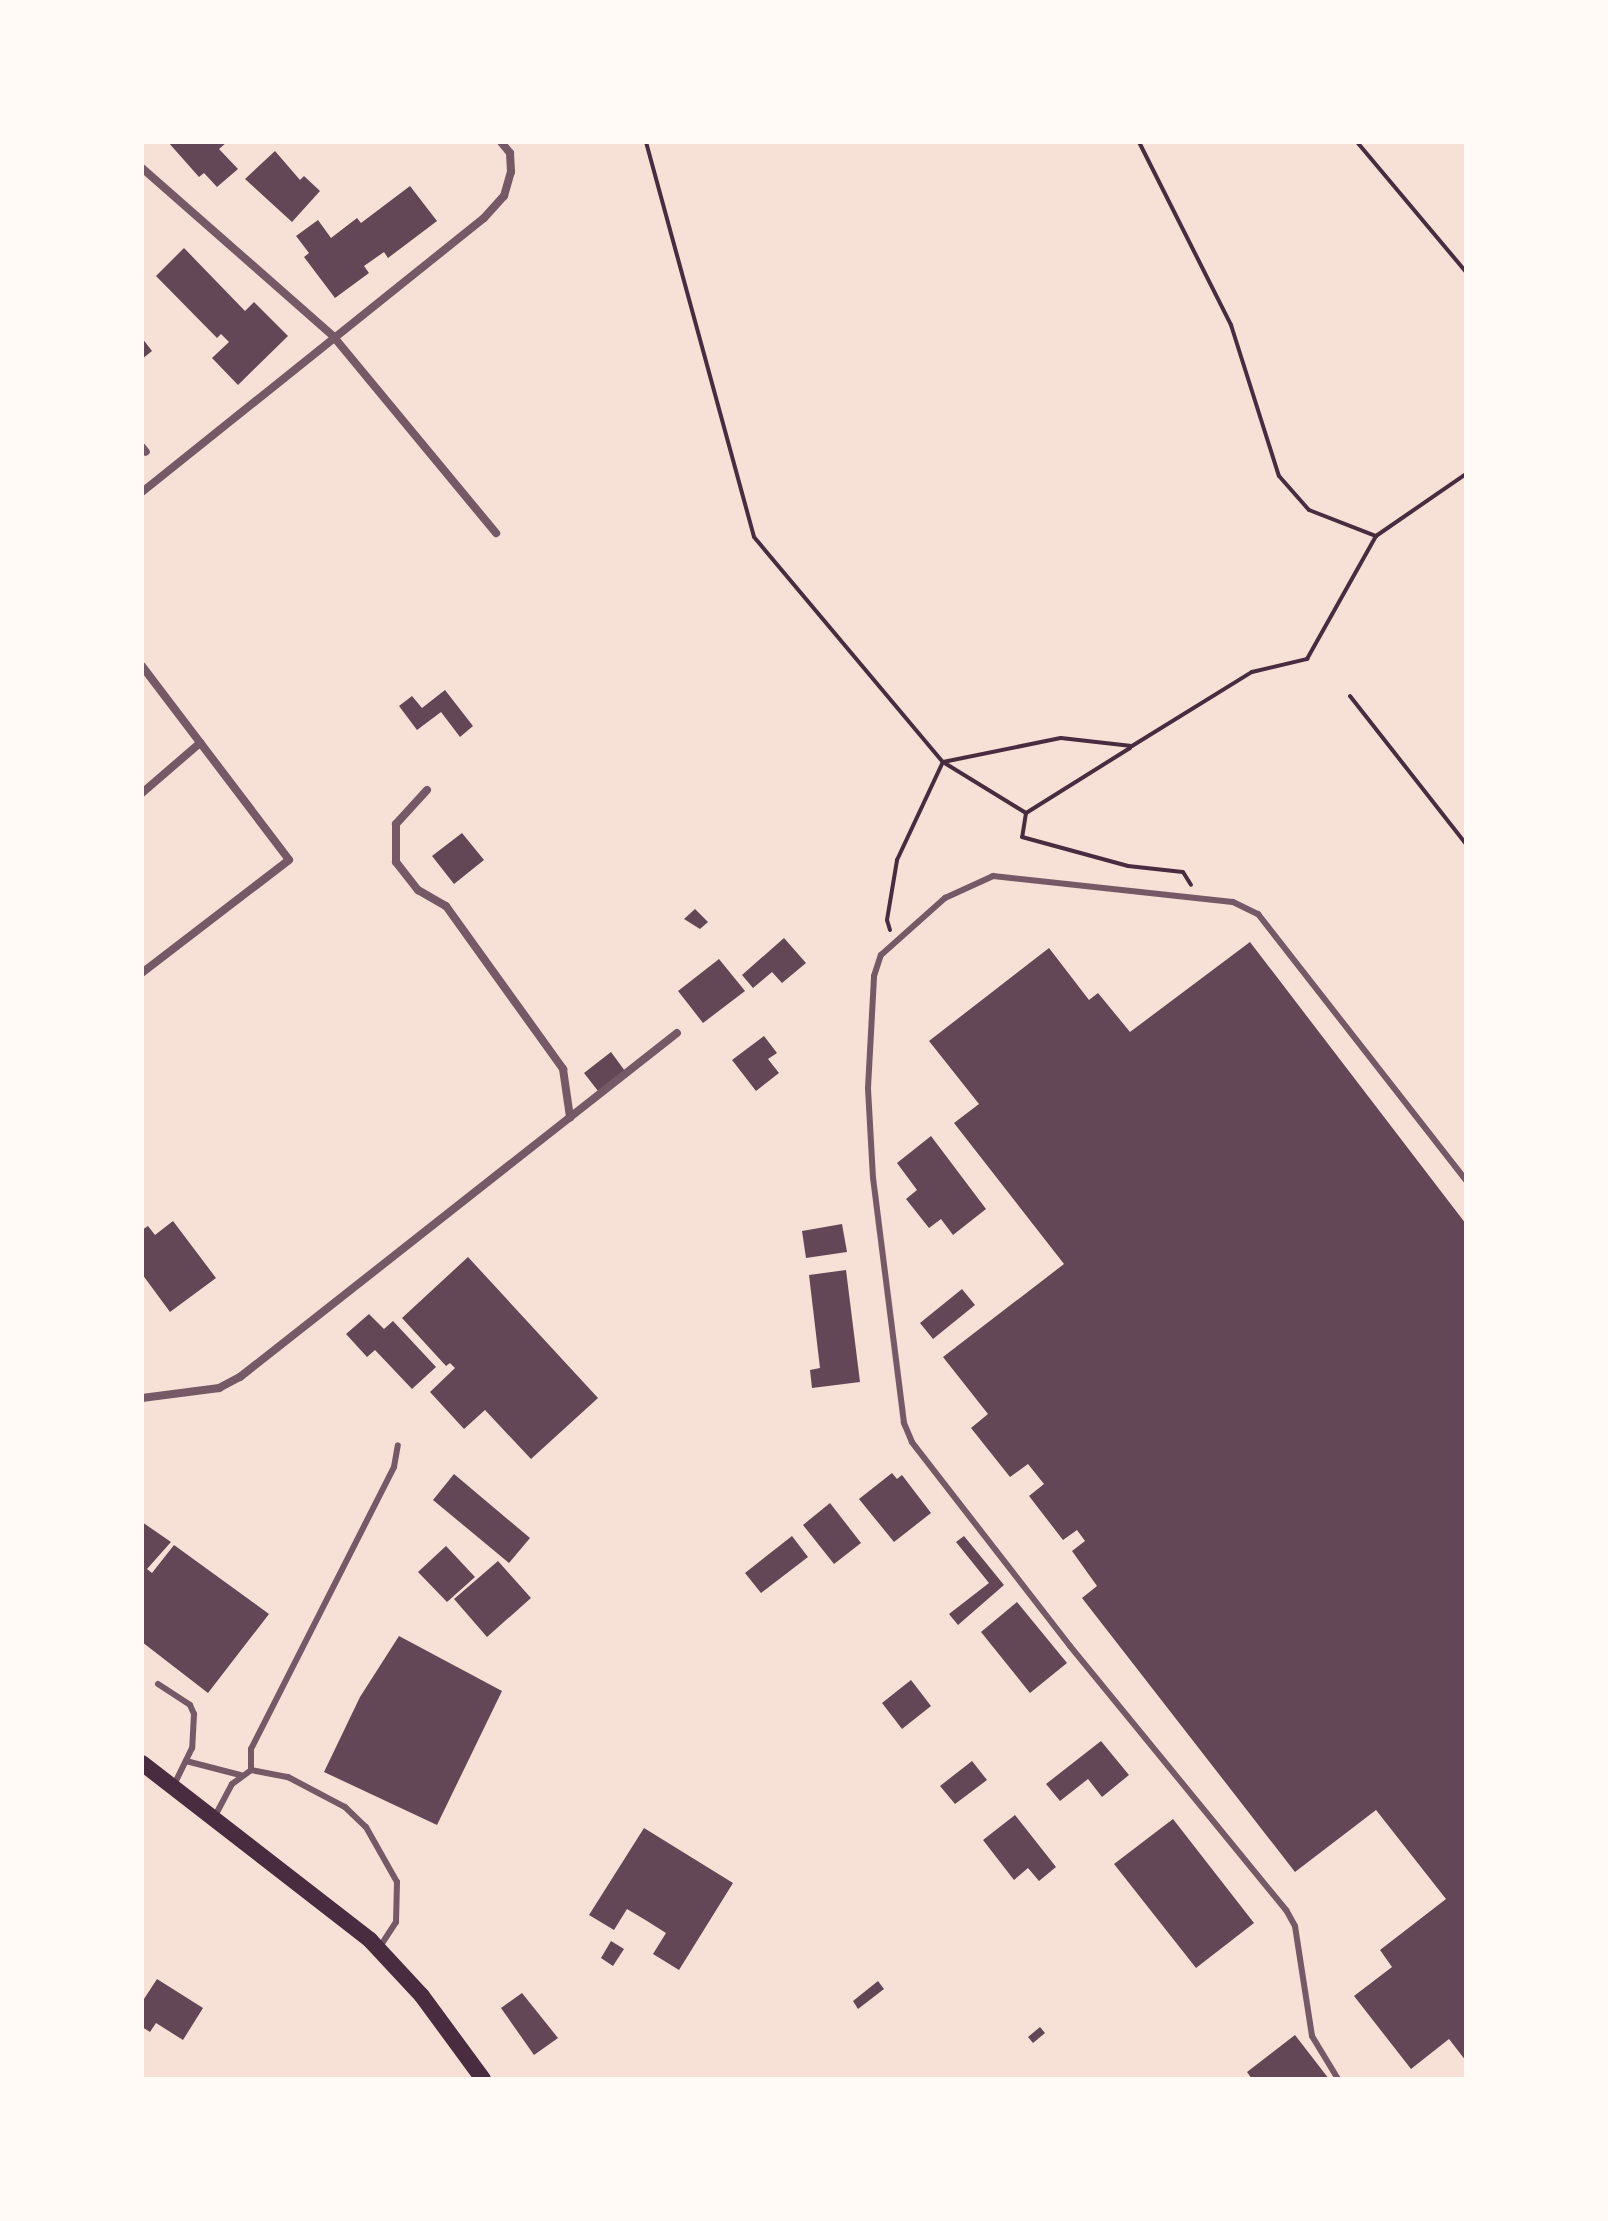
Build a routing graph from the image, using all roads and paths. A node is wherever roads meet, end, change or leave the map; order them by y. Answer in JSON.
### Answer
{"nodes":[{"id":1,"x":501,"y":142,"type":"edge"},
{"id":2,"x":646,"y":142,"type":"edge"},
{"id":3,"x":1139,"y":142,"type":"edge"},
{"id":4,"x":1357,"y":142,"type":"edge"},
{"id":5,"x":142,"y":168,"type":"edge"},
{"id":6,"x":1466,"y":272,"type":"edge"},
{"id":7,"x":333,"y":336,"type":"junction"},
{"id":8,"x":1466,"y":474,"type":"edge"},
{"id":9,"x":142,"y":492,"type":"edge"},
{"id":10,"x":496,"y":533,"type":"dead end"},
{"id":11,"x":1376,"y":536,"type":"junction"},
{"id":12,"x":142,"y":666,"type":"edge"},
{"id":13,"x":1350,"y":696,"type":"dead end"},
{"id":14,"x":200,"y":743,"type":"junction"},
{"id":15,"x":1132,"y":746,"type":"junction"},
{"id":16,"x":943,"y":762,"type":"junction"},
{"id":17,"x":427,"y":790,"type":"dead end"},
{"id":18,"x":142,"y":793,"type":"edge"},
{"id":19,"x":1026,"y":813,"type":"junction"},
{"id":20,"x":1466,"y":844,"type":"edge"},
{"id":21,"x":1201,"y":897,"type":"junction"},
{"id":22,"x":894,"y":940,"type":"junction"},
{"id":23,"x":142,"y":973,"type":"edge"},
{"id":24,"x":677,"y":1033,"type":"dead end"},
{"id":25,"x":570,"y":1117,"type":"junction"},
{"id":26,"x":1466,"y":1180,"type":"edge"},
{"id":27,"x":142,"y":1398,"type":"edge"},
{"id":28,"x":398,"y":1445,"type":"dead end"},
{"id":29,"x":158,"y":1684,"type":"dead end"},
{"id":30,"x":186,"y":1761,"type":"junction"},
{"id":31,"x":142,"y":1763,"type":"edge"},
{"id":32,"x":251,"y":1770,"type":"junction"},
{"id":33,"x":240,"y":1775,"type":"junction"},
{"id":34,"x":173,"y":1787,"type":"junction"},
{"id":35,"x":213,"y":1819,"type":"junction"},
{"id":36,"x":379,"y":1948,"type":"junction"},
{"id":37,"x":483,"y":2079,"type":"edge"},
{"id":38,"x":1338,"y":2079,"type":"edge"}],
"edges":[{"from":1,"to":7,"type":"street"},
{"from":2,"to":16,"type":"path"},
{"from":3,"to":11,"type":"path"},
{"from":4,"to":6,"type":"path"},
{"from":5,"to":7,"type":"street"},
{"from":7,"to":9,"type":"street"},
{"from":7,"to":10,"type":"street"},
{"from":8,"to":11,"type":"path"},
{"from":11,"to":15,"type":"path"},
{"from":12,"to":14,"type":"street"},
{"from":13,"to":20,"type":"path"},
{"from":14,"to":18,"type":"street"},
{"from":14,"to":23,"type":"street"},
{"from":15,"to":16,"type":"path"},
{"from":15,"to":19,"type":"path"},
{"from":16,"to":19,"type":"path"},
{"from":16,"to":22,"type":"path"},
{"from":17,"to":25,"type":"street"},
{"from":19,"to":21,"type":"path"},
{"from":21,"to":22,"type":"lane"},
{"from":21,"to":26,"type":"lane"},
{"from":22,"to":38,"type":"lane"},
{"from":24,"to":25,"type":"street"},
{"from":25,"to":27,"type":"street"},
{"from":28,"to":32,"type":"lane"},
{"from":29,"to":30,"type":"lane"},
{"from":30,"to":33,"type":"lane"},
{"from":30,"to":34,"type":"lane"},
{"from":31,"to":34,"type":"main road"},
{"from":32,"to":33,"type":"lane"},
{"from":32,"to":36,"type":"lane"},
{"from":33,"to":35,"type":"lane"},
{"from":34,"to":35,"type":"main road"},
{"from":35,"to":36,"type":"main road"},
{"from":36,"to":37,"type":"main road"}]}
